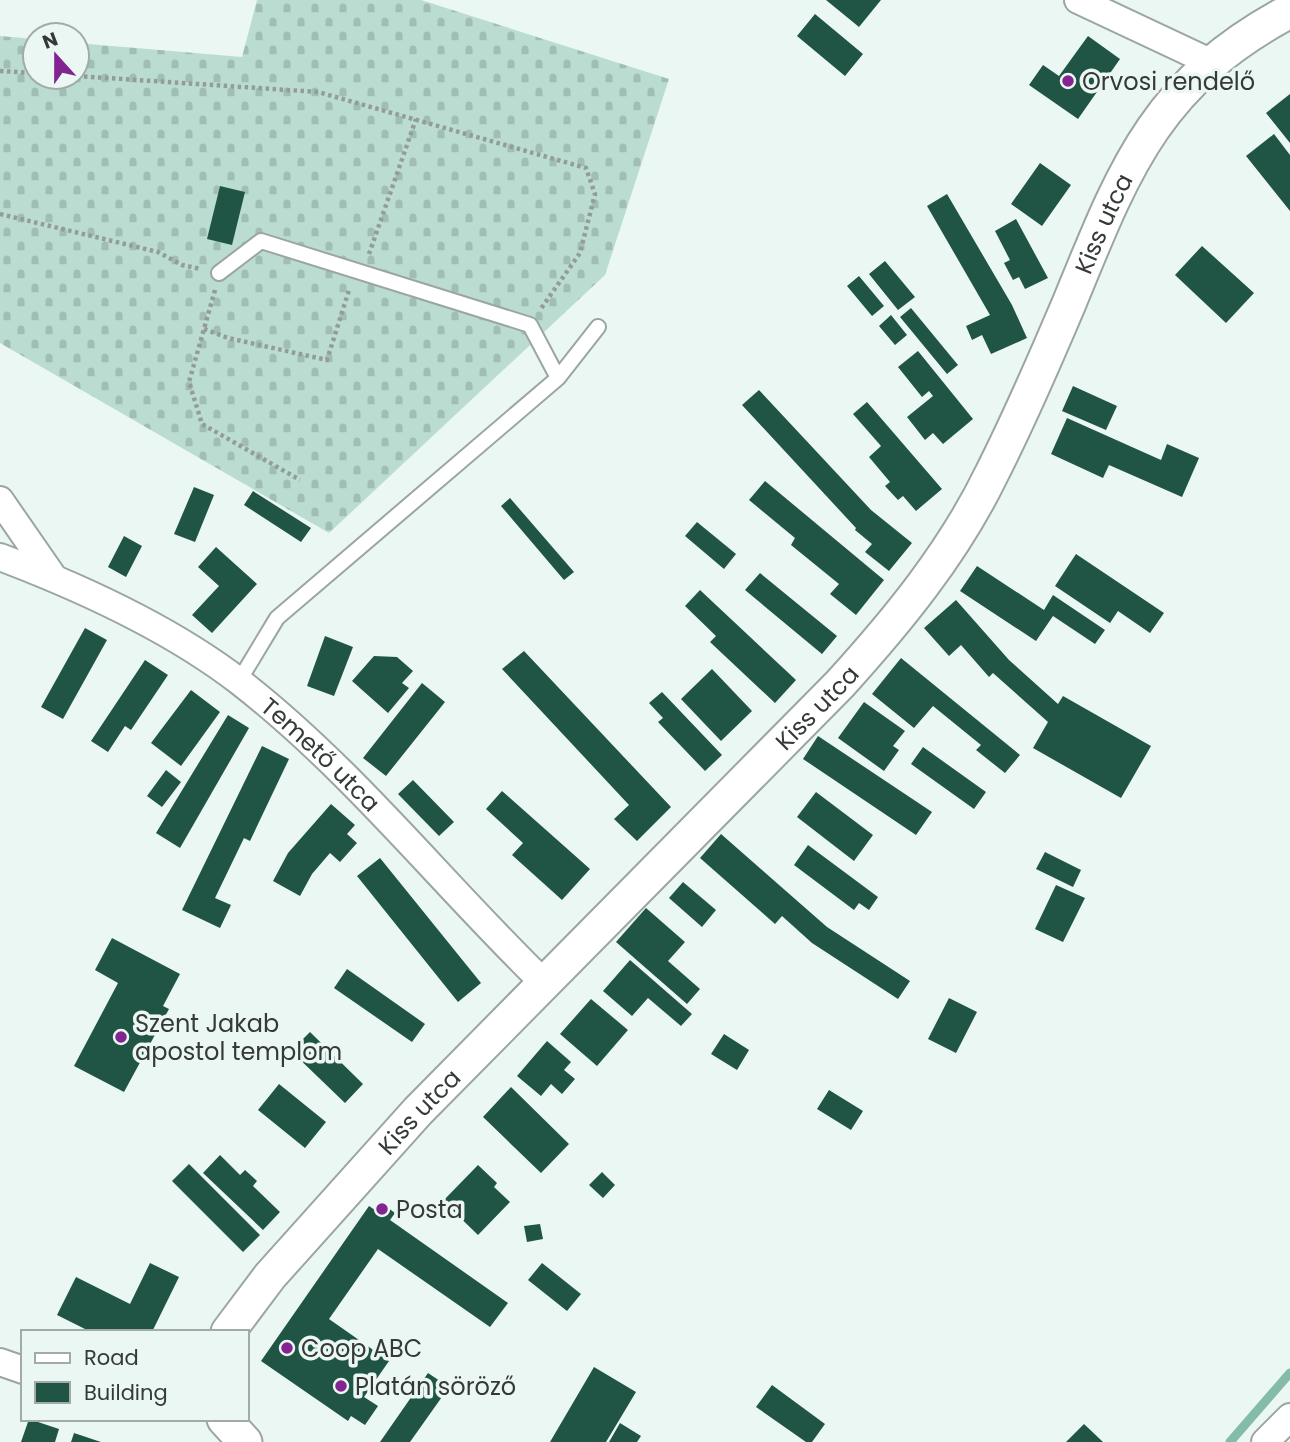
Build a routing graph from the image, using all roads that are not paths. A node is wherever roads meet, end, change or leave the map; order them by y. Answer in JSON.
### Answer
{"nodes":[{"id":1,"x":1078,"y":0,"type":"edge"},
{"id":2,"x":1290,"y":11,"type":"edge"},
{"id":3,"x":1210,"y":62,"type":"junction"},
{"id":4,"x":219,"y":273,"type":"road end"},
{"id":5,"x":598,"y":327,"type":"dead end"},
{"id":6,"x":558,"y":378,"type":"junction"},
{"id":7,"x":0,"y":500,"type":"edge"},
{"id":8,"x":0,"y":557,"type":"edge"},
{"id":9,"x":54,"y":578,"type":"junction"},
{"id":10,"x":239,"y":681,"type":"junction"},
{"id":11,"x":545,"y":984,"type":"junction"},
{"id":12,"x":230,"y":1330,"type":"edge"},
{"id":13,"x":0,"y":1362,"type":"edge"},
{"id":14,"x":21,"y":1369,"type":"edge"},
{"id":15,"x":1290,"y":1417,"type":"edge"},
{"id":16,"x":226,"y":1421,"type":"edge"},
{"id":17,"x":245,"y":1442,"type":"edge"},
{"id":18,"x":1265,"y":1442,"type":"edge"}],
"edges":[{"from":1,"to":3,"type":"street"},
{"from":2,"to":3,"type":"street","name":"Kiss utca"},
{"from":3,"to":11,"type":"street","name":"Kiss utca"},
{"from":4,"to":6,"type":"lane"},
{"from":5,"to":6,"type":"lane"},
{"from":6,"to":10,"type":"lane"},
{"from":7,"to":9,"type":"street","name":"Temető utca"},
{"from":8,"to":9,"type":"street","name":"Temető utca"},
{"from":9,"to":10,"type":"street","name":"Temető utca"},
{"from":10,"to":11,"type":"street","name":"Temető utca"},
{"from":11,"to":12,"type":"street","name":"Kiss utca"},
{"from":13,"to":14,"type":"street"},
{"from":15,"to":18,"type":"street"},
{"from":16,"to":17,"type":"street"}]}
